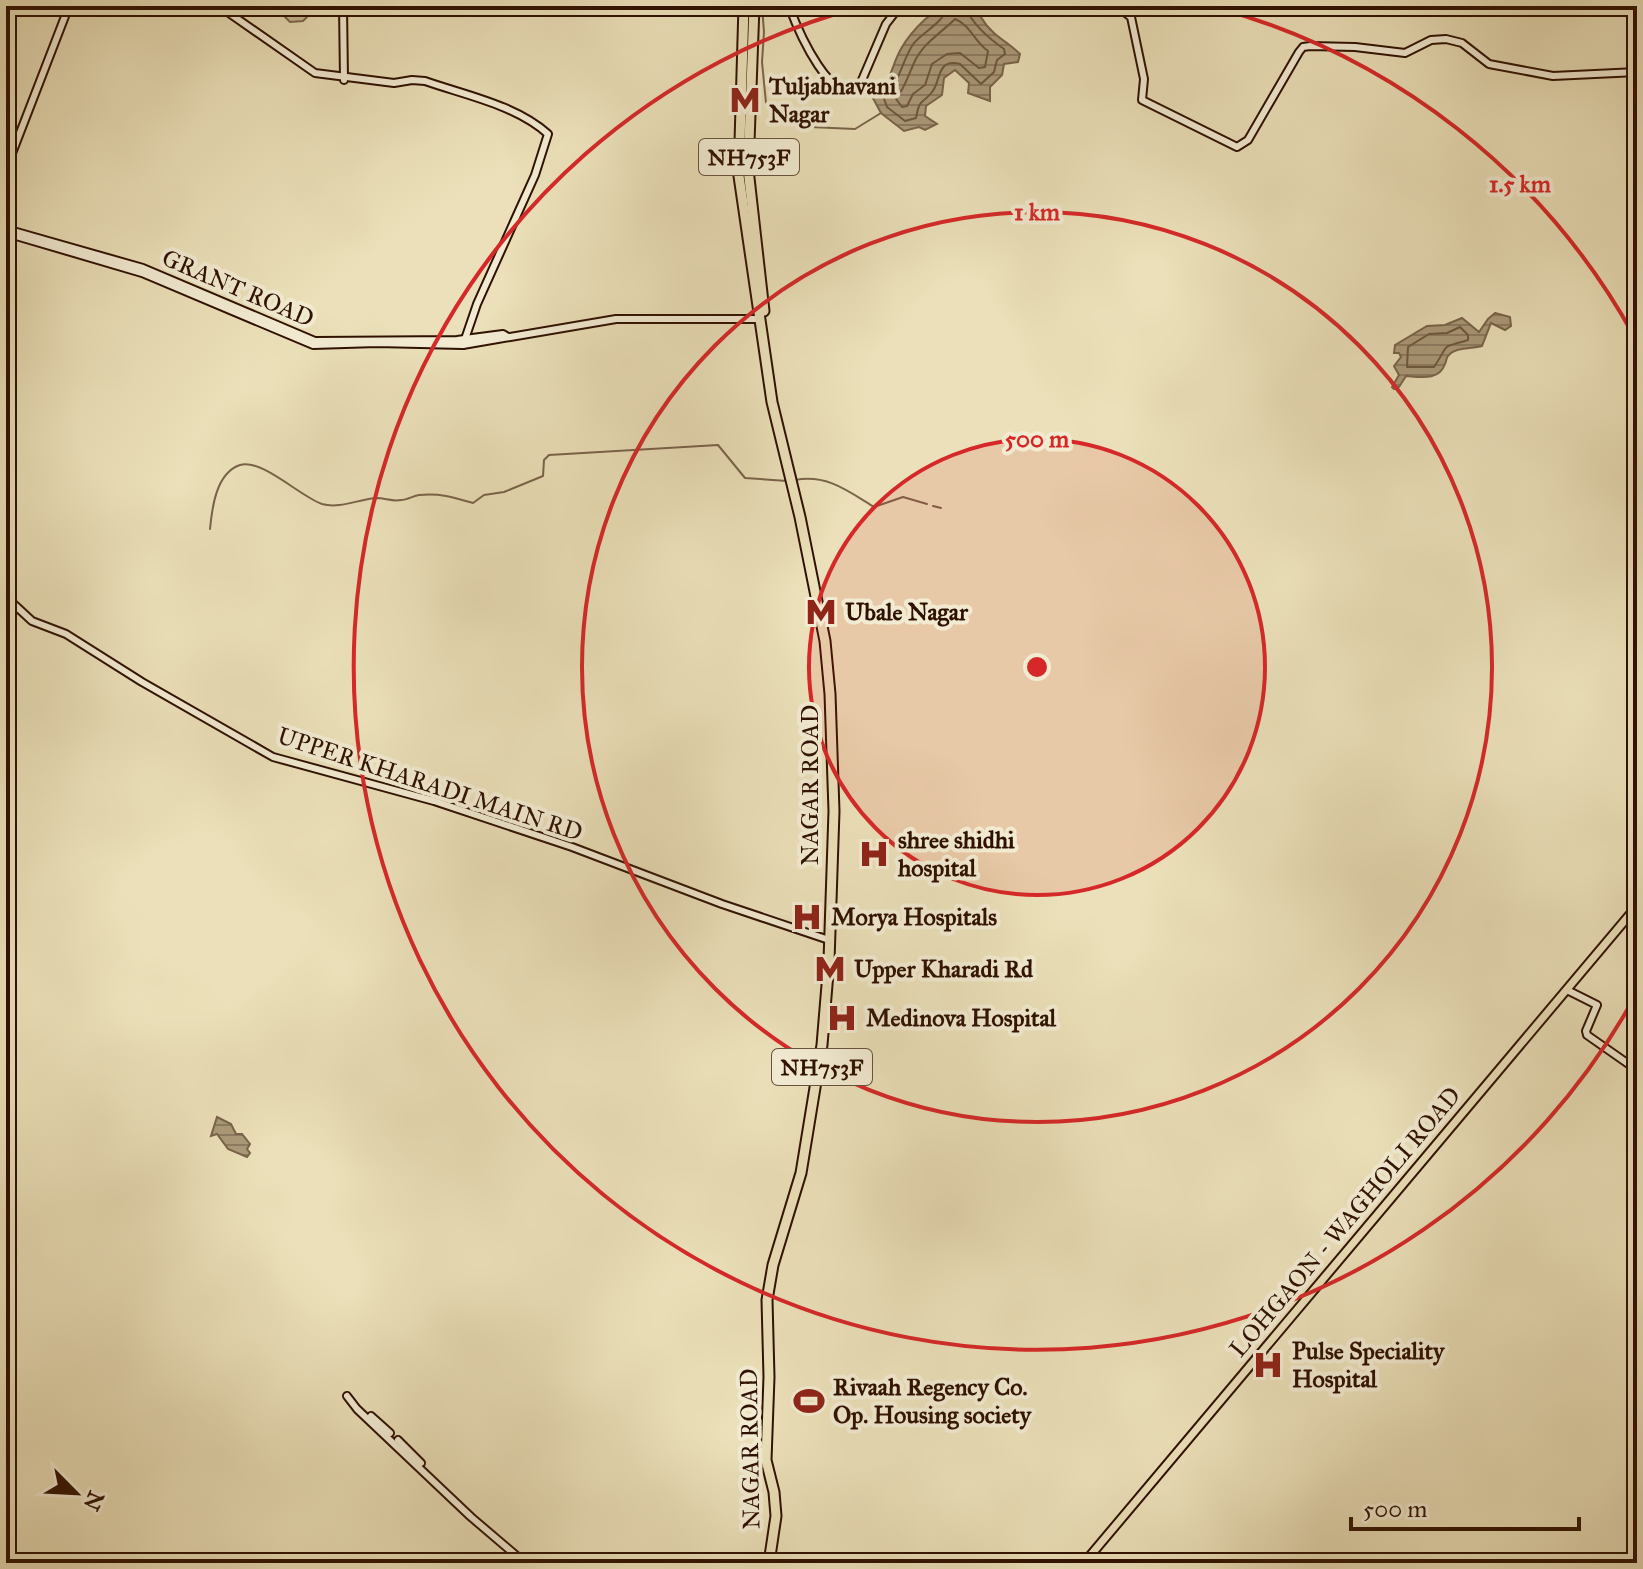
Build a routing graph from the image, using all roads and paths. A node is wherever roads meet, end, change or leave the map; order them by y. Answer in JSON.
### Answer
{"nodes":[{"id":1,"x":69,"y":6,"type":"edge"},
{"id":2,"x":219,"y":6,"type":"edge"},
{"id":3,"x":345,"y":6,"type":"edge"},
{"id":4,"x":750,"y":6,"type":"edge"},
{"id":5,"x":789,"y":6,"type":"edge"},
{"id":6,"x":900,"y":6,"type":"edge"},
{"id":7,"x":1105,"y":6,"type":"edge"},
{"id":8,"x":1637,"y":72,"type":"edge"},
{"id":9,"x":344,"y":77,"type":"junction"},
{"id":10,"x":6,"y":169,"type":"edge"},
{"id":11,"x":745,"y":178,"type":"junction"},
{"id":12,"x":6,"y":231,"type":"edge"},
{"id":13,"x":762,"y":319,"type":"junction"},
{"id":14,"x":463,"y":342,"type":"junction"},
{"id":15,"x":6,"y":597,"type":"edge"},
{"id":16,"x":835,"y":799,"type":"junction"},
{"id":17,"x":1637,"y":906,"type":"edge"},
{"id":18,"x":829,"y":940,"type":"junction"},
{"id":19,"x":1567,"y":990,"type":"junction"},
{"id":20,"x":1637,"y":1070,"type":"edge"},
{"id":21,"x":475,"y":1518,"type":"junction"},
{"id":22,"x":525,"y":1563,"type":"edge"},
{"id":23,"x":771,"y":1563,"type":"edge"},
{"id":24,"x":1084,"y":1563,"type":"edge"}],
"edges":[{"from":1,"to":10,"type":"street"},
{"from":2,"to":9,"type":"street"},
{"from":3,"to":9,"type":"street"},
{"from":4,"to":11,"type":"highway","name":"NAGAR ROAD","number":"NH753F"},
{"from":4,"to":11,"type":"highway"},
{"from":5,"to":6,"type":"street"},
{"from":7,"to":8,"type":"street"},
{"from":9,"to":14,"type":"street"},
{"from":11,"to":13,"type":"highway","name":"NAGAR ROAD","number":"NH753F"},
{"from":12,"to":14,"type":"street","name":"GRANT ROAD"},
{"from":13,"to":14,"type":"street","name":"GRANT ROAD"},
{"from":13,"to":16,"type":"highway","name":"NAGAR ROAD","number":"NH753F"},
{"from":13,"to":16,"type":"highway","name":"NAGAR ROAD","number":"NH753F"},
{"from":15,"to":18,"type":"street","name":"UPPER KHARADI MAIN RD"},
{"from":16,"to":18,"type":"highway","name":"NAGAR ROAD","number":"NH753F"},
{"from":16,"to":23,"type":"highway","name":"NAGAR ROAD","number":"NH753F"},
{"from":17,"to":19,"type":"main road","name":"LOHGAON - WAGHOLI ROAD"},
{"from":18,"to":23,"type":"highway","name":"NAGAR ROAD","number":"NH753F"},
{"from":19,"to":20,"type":"street"},
{"from":19,"to":24,"type":"main road","name":"LOHGAON - WAGHOLI ROAD"},
{"from":21,"to":21,"type":"street"},
{"from":21,"to":22,"type":"street"}]}
